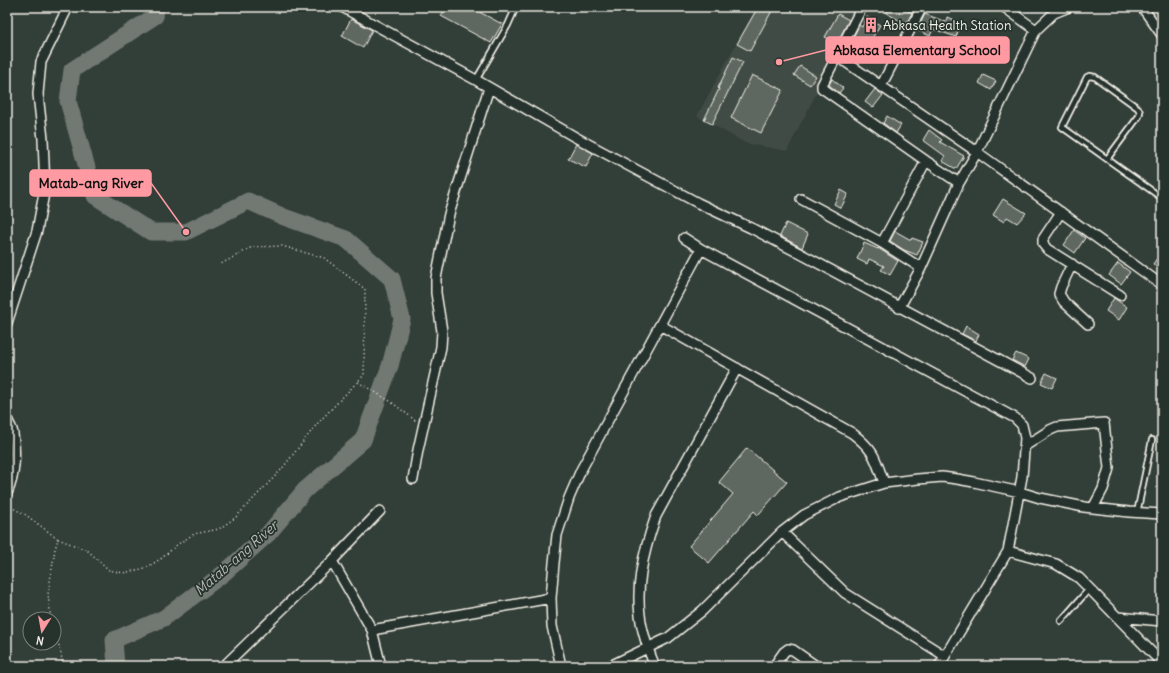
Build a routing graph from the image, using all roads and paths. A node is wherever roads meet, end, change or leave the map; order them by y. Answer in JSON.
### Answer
{"nodes":[{"id":1,"x":68,"y":7,"type":"edge"},
{"id":2,"x":342,"y":7,"type":"edge"},
{"id":3,"x":516,"y":7,"type":"edge"},
{"id":4,"x":862,"y":7,"type":"edge"},
{"id":5,"x":922,"y":7,"type":"edge"},
{"id":6,"x":1004,"y":7,"type":"edge"},
{"id":7,"x":1069,"y":7,"type":"edge"},
{"id":8,"x":1142,"y":7,"type":"edge"},
{"id":9,"x":1036,"y":30,"type":"junction"},
{"id":10,"x":1162,"y":34,"type":"edge"},
{"id":11,"x":837,"y":56,"type":"junction"},
{"id":12,"x":476,"y":80,"type":"junction"},
{"id":13,"x":881,"y":86,"type":"junction"},
{"id":14,"x":489,"y":88,"type":"junction"},
{"id":15,"x":977,"y":152,"type":"junction"},
{"id":16,"x":1107,"y":159,"type":"junction"},
{"id":17,"x":926,"y":161,"type":"junction"},
{"id":18,"x":960,"y":183,"type":"junction"},
{"id":19,"x":1162,"y":198,"type":"edge"},
{"id":20,"x":800,"y":199,"type":"dead end"},
{"id":21,"x":1061,"y":212,"type":"junction"},
{"id":22,"x":684,"y":238,"type":"dead end"},
{"id":23,"x":882,"y":243,"type":"junction"},
{"id":24,"x":702,"y":249,"type":"junction"},
{"id":25,"x":221,"y":264,"type":"dead end"},
{"id":26,"x":1072,"y":264,"type":"junction"},
{"id":27,"x":921,"y":268,"type":"junction"},
{"id":28,"x":1162,"y":286,"type":"edge"},
{"id":29,"x":1120,"y":295,"type":"dead end"},
{"id":30,"x":899,"y":308,"type":"junction"},
{"id":31,"x":7,"y":323,"type":"edge"},
{"id":32,"x":1088,"y":324,"type":"dead end"},
{"id":33,"x":660,"y":325,"type":"junction"},
{"id":34,"x":737,"y":368,"type":"junction"},
{"id":35,"x":1032,"y":378,"type":"dead end"},
{"id":36,"x":358,"y":381,"type":"junction"},
{"id":37,"x":7,"y":419,"type":"edge"},
{"id":38,"x":424,"y":427,"type":"junction"},
{"id":39,"x":1152,"y":440,"type":"dead end"},
{"id":40,"x":1025,"y":446,"type":"junction"},
{"id":41,"x":413,"y":479,"type":"dead end"},
{"id":42,"x":884,"y":483,"type":"junction"},
{"id":43,"x":1020,"y":492,"type":"junction"},
{"id":44,"x":7,"y":493,"type":"edge"},
{"id":45,"x":7,"y":505,"type":"edge"},
{"id":46,"x":1093,"y":508,"type":"junction"},
{"id":47,"x":380,"y":511,"type":"dead end"},
{"id":48,"x":1138,"y":513,"type":"junction"},
{"id":49,"x":1162,"y":514,"type":"edge"},
{"id":50,"x":782,"y":532,"type":"junction"},
{"id":51,"x":58,"y":539,"type":"junction"},
{"id":52,"x":1008,"y":551,"type":"junction"},
{"id":53,"x":332,"y":560,"type":"junction"},
{"id":54,"x":1090,"y":588,"type":"junction"},
{"id":55,"x":551,"y":598,"type":"junction"},
{"id":56,"x":50,"y":611,"type":"edge"},
{"id":57,"x":1118,"y":617,"type":"junction"},
{"id":58,"x":1061,"y":621,"type":"dead end"},
{"id":59,"x":1162,"y":621,"type":"edge"},
{"id":60,"x":372,"y":630,"type":"junction"},
{"id":61,"x":648,"y":648,"type":"junction"},
{"id":62,"x":60,"y":651,"type":"edge"},
{"id":63,"x":945,"y":656,"type":"junction"},
{"id":64,"x":1162,"y":663,"type":"edge"},
{"id":65,"x":63,"y":666,"type":"edge"},
{"id":66,"x":224,"y":666,"type":"edge"},
{"id":67,"x":381,"y":666,"type":"edge"},
{"id":68,"x":561,"y":666,"type":"edge"},
{"id":69,"x":610,"y":666,"type":"edge"},
{"id":70,"x":655,"y":666,"type":"edge"},
{"id":71,"x":774,"y":666,"type":"edge"},
{"id":72,"x":816,"y":666,"type":"edge"},
{"id":73,"x":939,"y":666,"type":"edge"}],
"edges":[{"from":1,"to":31,"type":"street"},
{"from":2,"to":12,"type":"street"},
{"from":3,"to":12,"type":"lane"},
{"from":4,"to":11,"type":"street"},
{"from":5,"to":13,"type":"street"},
{"from":6,"to":9,"type":"street"},
{"from":7,"to":9,"type":"street"},
{"from":8,"to":10,"type":"street"},
{"from":9,"to":15,"type":"street"},
{"from":11,"to":13,"type":"street"},
{"from":11,"to":17,"type":"street"},
{"from":12,"to":14,"type":"street"},
{"from":13,"to":15,"type":"street"},
{"from":14,"to":30,"type":"street"},
{"from":14,"to":38,"type":"street"},
{"from":15,"to":18,"type":"street"},
{"from":15,"to":21,"type":"street"},
{"from":16,"to":16,"type":"lane"},
{"from":16,"to":19,"type":"lane"},
{"from":17,"to":18,"type":"street"},
{"from":17,"to":23,"type":"street"},
{"from":18,"to":27,"type":"street"},
{"from":20,"to":23,"type":"street"},
{"from":21,"to":26,"type":"street"},
{"from":21,"to":28,"type":"street"},
{"from":22,"to":24,"type":"street"},
{"from":23,"to":27,"type":"street"},
{"from":24,"to":33,"type":"street"},
{"from":24,"to":40,"type":"street"},
{"from":25,"to":36,"type":"path"},
{"from":26,"to":29,"type":"street"},
{"from":26,"to":32,"type":"street"},
{"from":27,"to":30,"type":"street"},
{"from":30,"to":35,"type":"street"},
{"from":33,"to":34,"type":"street"},
{"from":33,"to":55,"type":"street"},
{"from":34,"to":42,"type":"street"},
{"from":34,"to":61,"type":"street"},
{"from":36,"to":38,"type":"path"},
{"from":36,"to":51,"type":"path"},
{"from":37,"to":44,"type":"street"},
{"from":38,"to":41,"type":"street"},
{"from":39,"to":48,"type":"lane"},
{"from":40,"to":43,"type":"street"},
{"from":40,"to":46,"type":"street"},
{"from":42,"to":43,"type":"street"},
{"from":42,"to":50,"type":"street"},
{"from":43,"to":46,"type":"street"},
{"from":43,"to":52,"type":"street"},
{"from":45,"to":51,"type":"path"},
{"from":46,"to":48,"type":"street"},
{"from":47,"to":53,"type":"street"},
{"from":48,"to":49,"type":"street"},
{"from":50,"to":61,"type":"street"},
{"from":50,"to":63,"type":"street"},
{"from":51,"to":56,"type":"path"},
{"from":52,"to":54,"type":"street"},
{"from":52,"to":63,"type":"street"},
{"from":53,"to":60,"type":"street"},
{"from":53,"to":66,"type":"street"},
{"from":54,"to":57,"type":"street"},
{"from":54,"to":58,"type":"lane"},
{"from":55,"to":60,"type":"street"},
{"from":55,"to":68,"type":"street"},
{"from":57,"to":59,"type":"street"},
{"from":57,"to":64,"type":"street"},
{"from":60,"to":67,"type":"street"},
{"from":61,"to":69,"type":"street"},
{"from":61,"to":70,"type":"street"},
{"from":62,"to":65,"type":"path"},
{"from":63,"to":73,"type":"street"},
{"from":71,"to":72,"type":"street"}]}
